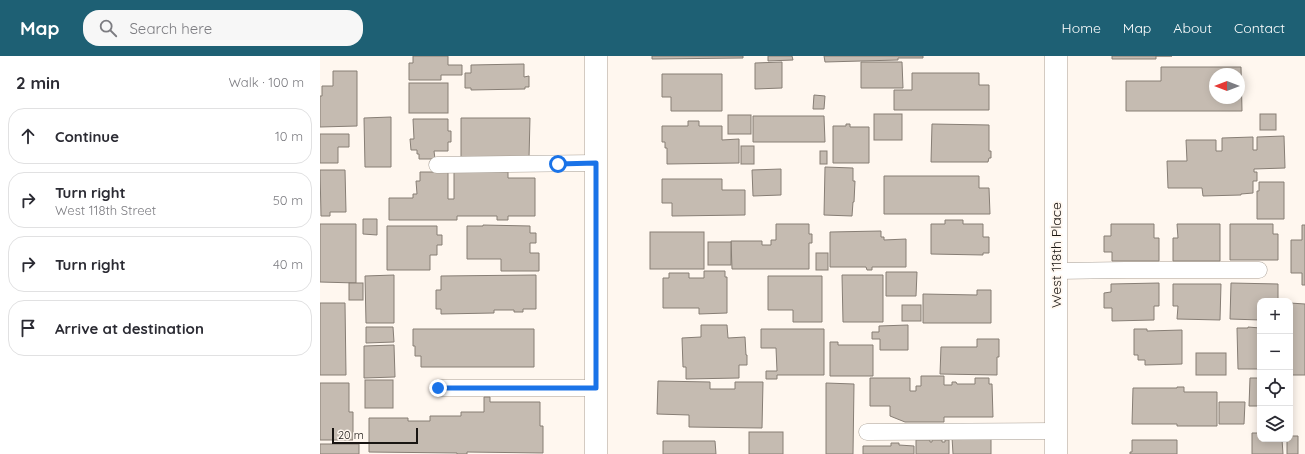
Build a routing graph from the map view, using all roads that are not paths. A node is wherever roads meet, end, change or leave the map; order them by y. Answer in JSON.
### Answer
{"nodes":[{"id":1,"x":596,"y":56,"type":"edge"},
{"id":2,"x":1056,"y":56,"type":"edge"},
{"id":3,"x":596,"y":163,"type":"junction"},
{"id":4,"x":438,"y":165,"type":"dead end"},
{"id":5,"x":1259,"y":270,"type":"dead end"},
{"id":6,"x":1056,"y":271,"type":"junction"},
{"id":7,"x":438,"y":388,"type":"dead end"},
{"id":8,"x":596,"y":388,"type":"junction"},
{"id":9,"x":1056,"y":431,"type":"junction"},
{"id":10,"x":867,"y":432,"type":"dead end"},
{"id":11,"x":596,"y":454,"type":"edge"},
{"id":12,"x":1056,"y":454,"type":"edge"}],
"edges":[{"from":1,"to":3,"type":"street"},
{"from":2,"to":6,"type":"street","name":"West 118th Place"},
{"from":3,"to":4,"type":"lane"},
{"from":3,"to":8,"type":"street"},
{"from":5,"to":6,"type":"lane"},
{"from":6,"to":9,"type":"street","name":"West 118th Place"},
{"from":7,"to":8,"type":"lane"},
{"from":8,"to":11,"type":"street"},
{"from":9,"to":10,"type":"lane"},
{"from":9,"to":12,"type":"street","name":"West 118th Place"}]}
